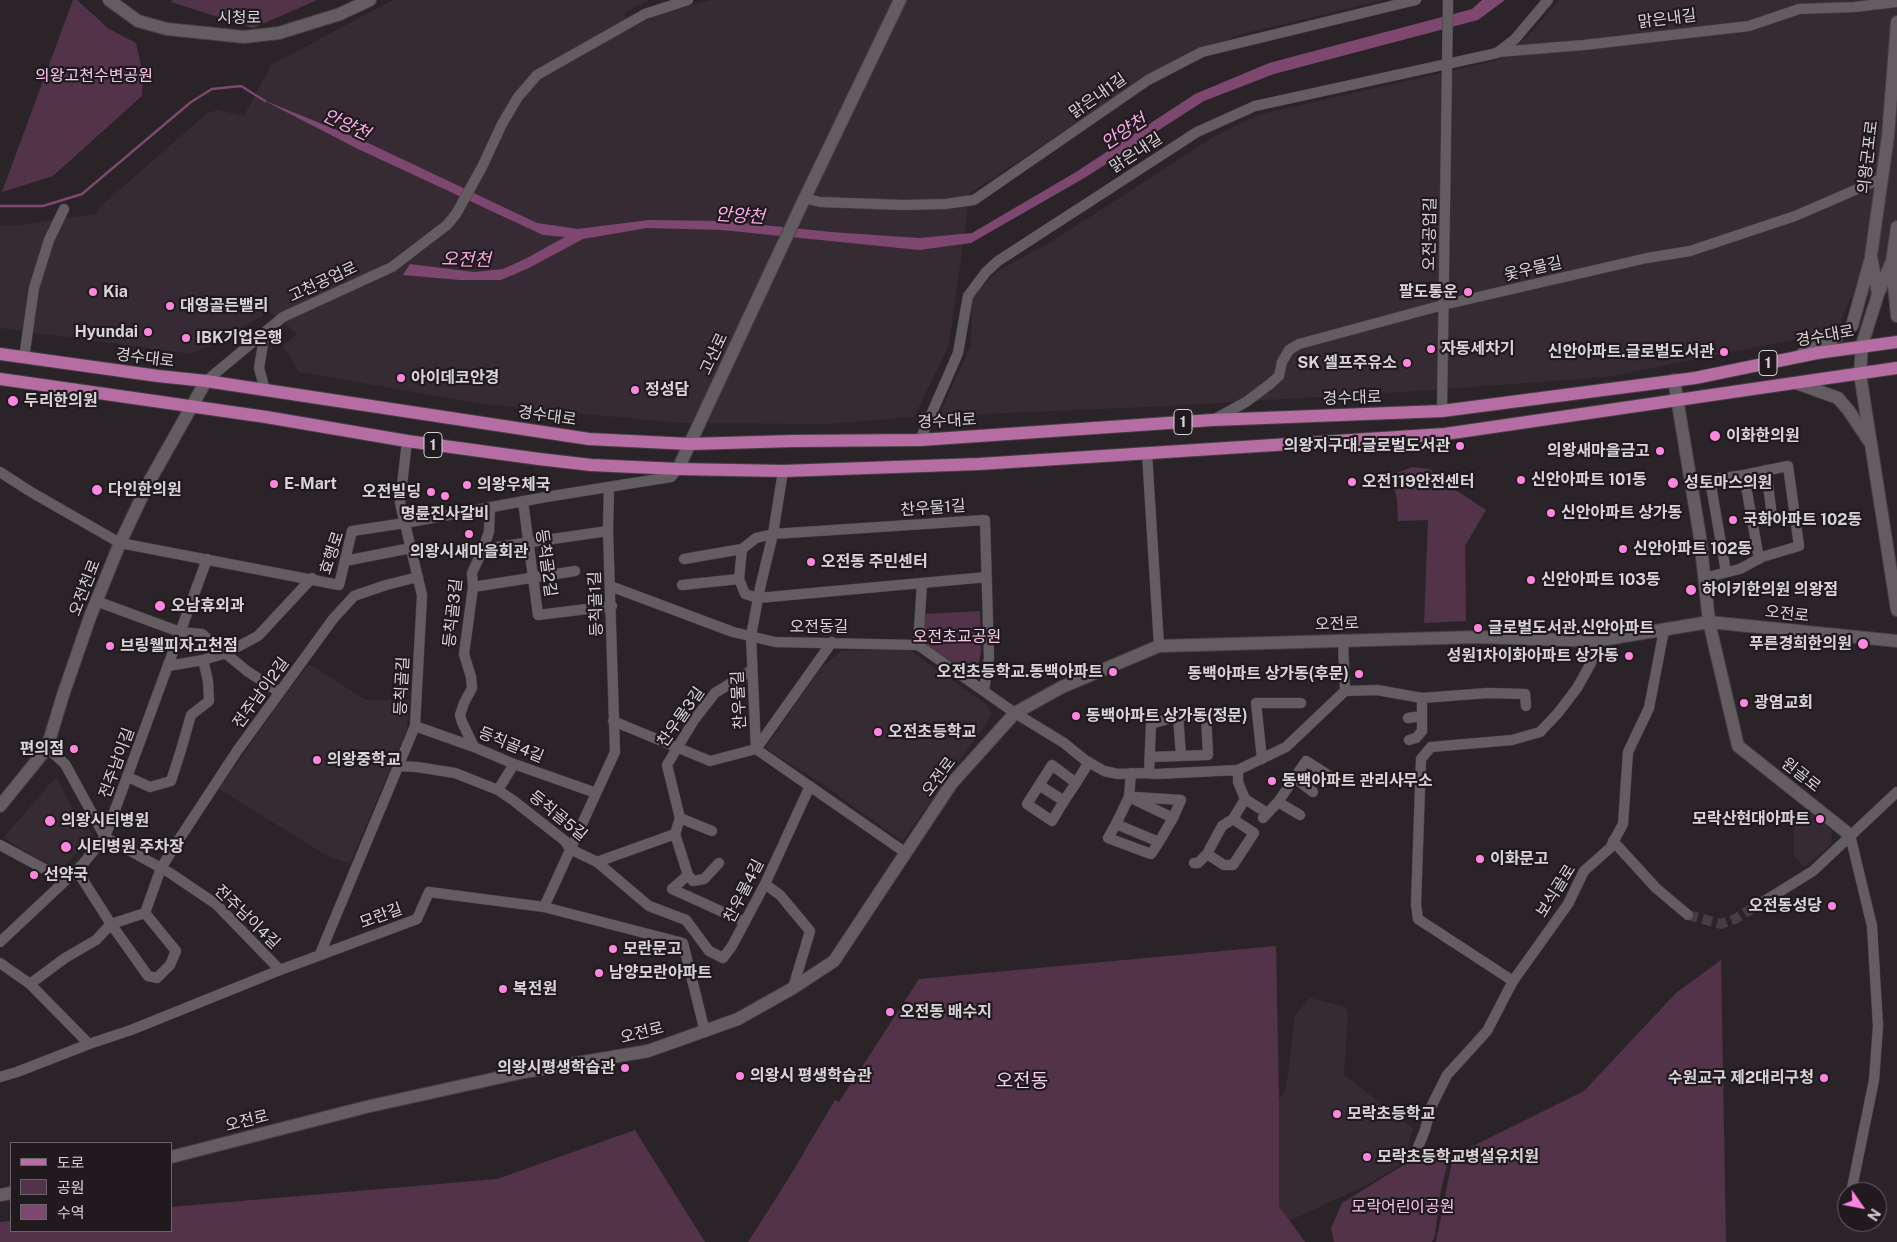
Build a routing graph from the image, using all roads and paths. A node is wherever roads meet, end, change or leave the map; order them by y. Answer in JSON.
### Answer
{"nodes":[{"id":1,"x":109,"y":0,"type":"edge"},
{"id":2,"x":370,"y":0,"type":"edge"},
{"id":3,"x":688,"y":0,"type":"edge"},
{"id":4,"x":900,"y":0,"type":"edge"},
{"id":5,"x":1416,"y":0,"type":"edge"},
{"id":6,"x":1448,"y":0,"type":"edge"},
{"id":7,"x":1548,"y":0,"type":"edge"},
{"id":8,"x":1897,"y":2,"type":"edge"},
{"id":9,"x":1897,"y":22,"type":"edge"},
{"id":10,"x":1497,"y":53,"type":"junction"},
{"id":11,"x":1448,"y":60,"type":"junction"},
{"id":12,"x":1884,"y":178,"type":"junction"},
{"id":13,"x":802,"y":203,"type":"junction"},
{"id":14,"x":64,"y":210,"type":"dead end"},
{"id":15,"x":1897,"y":227,"type":"edge"},
{"id":16,"x":1871,"y":256,"type":"junction"},
{"id":17,"x":1892,"y":261,"type":"junction"},
{"id":18,"x":1878,"y":294,"type":"junction"},
{"id":19,"x":1444,"y":305,"type":"junction"},
{"id":20,"x":1897,"y":316,"type":"edge"},
{"id":21,"x":265,"y":332,"type":"junction"},
{"id":22,"x":1897,"y":342,"type":"edge"},
{"id":23,"x":1862,"y":345,"type":"junction"},
{"id":24,"x":0,"y":354,"type":"edge"},
{"id":25,"x":24,"y":358,"type":"junction"},
{"id":26,"x":1794,"y":358,"type":"junction"},
{"id":27,"x":1897,"y":368,"type":"edge"},
{"id":28,"x":1860,"y":374,"type":"junction"},
{"id":29,"x":0,"y":379,"type":"edge"},
{"id":30,"x":1674,"y":380,"type":"junction"},
{"id":31,"x":206,"y":381,"type":"junction"},
{"id":32,"x":1796,"y":383,"type":"junction"},
{"id":33,"x":265,"y":390,"type":"junction"},
{"id":34,"x":1677,"y":401,"type":"junction"},
{"id":35,"x":191,"y":406,"type":"junction"},
{"id":36,"x":1442,"y":411,"type":"junction"},
{"id":37,"x":1212,"y":420,"type":"junction"},
{"id":38,"x":920,"y":440,"type":"junction"},
{"id":39,"x":407,"y":441,"type":"junction"},
{"id":40,"x":690,"y":444,"type":"junction"},
{"id":41,"x":1871,"y":444,"type":"junction"},
{"id":42,"x":1147,"y":453,"type":"junction"},
{"id":43,"x":678,"y":469,"type":"junction"},
{"id":44,"x":1766,"y":470,"type":"junction"},
{"id":45,"x":783,"y":471,"type":"junction"},
{"id":46,"x":0,"y":472,"type":"edge"},
{"id":47,"x":1744,"y":475,"type":"junction"},
{"id":48,"x":609,"y":487,"type":"junction"},
{"id":49,"x":523,"y":502,"type":"junction"},
{"id":50,"x":490,"y":508,"type":"junction"},
{"id":51,"x":1772,"y":516,"type":"dead end"},
{"id":52,"x":405,"y":523,"type":"junction"},
{"id":53,"x":608,"y":531,"type":"junction"},
{"id":54,"x":773,"y":534,"type":"junction"},
{"id":55,"x":528,"y":542,"type":"junction"},
{"id":56,"x":120,"y":543,"type":"junction"},
{"id":57,"x":411,"y":548,"type":"junction"},
{"id":58,"x":483,"y":549,"type":"junction"},
{"id":59,"x":742,"y":549,"type":"junction"},
{"id":60,"x":207,"y":559,"type":"junction"},
{"id":61,"x":684,"y":559,"type":"dead end"},
{"id":62,"x":1759,"y":559,"type":"junction"},
{"id":63,"x":345,"y":561,"type":"junction"},
{"id":64,"x":576,"y":571,"type":"dead end"},
{"id":65,"x":1726,"y":572,"type":"junction"},
{"id":66,"x":418,"y":577,"type":"junction"},
{"id":67,"x":532,"y":577,"type":"junction"},
{"id":68,"x":986,"y":577,"type":"junction"},
{"id":69,"x":312,"y":578,"type":"junction"},
{"id":70,"x":1704,"y":578,"type":"junction"},
{"id":71,"x":739,"y":579,"type":"junction"},
{"id":72,"x":922,"y":583,"type":"junction"},
{"id":73,"x":682,"y":585,"type":"dead end"},
{"id":74,"x":610,"y":586,"type":"junction"},
{"id":75,"x":473,"y":587,"type":"junction"},
{"id":76,"x":758,"y":598,"type":"junction"},
{"id":77,"x":96,"y":601,"type":"junction"},
{"id":78,"x":612,"y":606,"type":"junction"},
{"id":79,"x":1897,"y":610,"type":"edge"},
{"id":80,"x":1709,"y":622,"type":"junction"},
{"id":81,"x":1664,"y":630,"type":"junction"},
{"id":82,"x":180,"y":632,"type":"junction"},
{"id":83,"x":751,"y":636,"type":"junction"},
{"id":84,"x":1343,"y":640,"type":"junction"},
{"id":85,"x":1595,"y":641,"type":"junction"},
{"id":86,"x":1897,"y":641,"type":"edge"},
{"id":87,"x":832,"y":642,"type":"junction"},
{"id":88,"x":918,"y":645,"type":"junction"},
{"id":89,"x":1159,"y":646,"type":"junction"},
{"id":90,"x":226,"y":653,"type":"junction"},
{"id":91,"x":203,"y":660,"type":"junction"},
{"id":92,"x":168,"y":666,"type":"junction"},
{"id":93,"x":752,"y":670,"type":"junction"},
{"id":94,"x":984,"y":690,"type":"junction"},
{"id":95,"x":1345,"y":691,"type":"junction"},
{"id":96,"x":279,"y":692,"type":"junction"},
{"id":97,"x":1422,"y":698,"type":"junction"},
{"id":98,"x":1302,"y":703,"type":"dead end"},
{"id":99,"x":1526,"y":706,"type":"dead end"},
{"id":100,"x":1014,"y":713,"type":"junction"},
{"id":101,"x":1178,"y":716,"type":"junction"},
{"id":102,"x":1422,"y":716,"type":"junction"},
{"id":103,"x":1408,"y":718,"type":"dead end"},
{"id":104,"x":613,"y":721,"type":"junction"},
{"id":105,"x":415,"y":726,"type":"junction"},
{"id":106,"x":1409,"y":740,"type":"dead end"},
{"id":107,"x":474,"y":747,"type":"junction"},
{"id":108,"x":677,"y":747,"type":"junction"},
{"id":109,"x":47,"y":748,"type":"junction"},
{"id":110,"x":756,"y":749,"type":"junction"},
{"id":111,"x":1181,"y":755,"type":"junction"},
{"id":112,"x":1151,"y":757,"type":"junction"},
{"id":113,"x":1262,"y":759,"type":"junction"},
{"id":114,"x":1089,"y":762,"type":"junction"},
{"id":115,"x":514,"y":764,"type":"junction"},
{"id":116,"x":397,"y":766,"type":"junction"},
{"id":117,"x":1238,"y":770,"type":"junction"},
{"id":118,"x":1132,"y":773,"type":"junction"},
{"id":119,"x":1150,"y":773,"type":"junction"},
{"id":120,"x":1328,"y":775,"type":"dead end"},
{"id":121,"x":128,"y":777,"type":"junction"},
{"id":122,"x":1295,"y":778,"type":"junction"},
{"id":123,"x":1076,"y":783,"type":"junction"},
{"id":124,"x":1039,"y":785,"type":"junction"},
{"id":125,"x":810,"y":786,"type":"junction"},
{"id":126,"x":498,"y":790,"type":"junction"},
{"id":127,"x":596,"y":792,"type":"junction"},
{"id":128,"x":1313,"y":792,"type":"dead end"},
{"id":129,"x":1897,"y":792,"type":"edge"},
{"id":130,"x":1129,"y":797,"type":"junction"},
{"id":131,"x":1245,"y":799,"type":"junction"},
{"id":132,"x":1064,"y":801,"type":"junction"},
{"id":133,"x":1278,"y":802,"type":"junction"},
{"id":134,"x":0,"y":806,"type":"edge"},
{"id":135,"x":1300,"y":815,"type":"dead end"},
{"id":136,"x":680,"y":818,"type":"junction"},
{"id":137,"x":1174,"y":818,"type":"junction"},
{"id":138,"x":1233,"y":819,"type":"junction"},
{"id":139,"x":1116,"y":824,"type":"junction"},
{"id":140,"x":712,"y":831,"type":"dead end"},
{"id":141,"x":675,"y":834,"type":"junction"},
{"id":142,"x":1850,"y":835,"type":"junction"},
{"id":143,"x":105,"y":837,"type":"junction"},
{"id":144,"x":1613,"y":841,"type":"junction"},
{"id":145,"x":1159,"y":842,"type":"junction"},
{"id":146,"x":0,"y":845,"type":"edge"},
{"id":147,"x":570,"y":849,"type":"junction"},
{"id":148,"x":906,"y":853,"type":"junction"},
{"id":149,"x":1207,"y":854,"type":"junction"},
{"id":150,"x":597,"y":862,"type":"junction"},
{"id":151,"x":719,"y":863,"type":"dead end"},
{"id":152,"x":1194,"y":863,"type":"dead end"},
{"id":153,"x":82,"y":865,"type":"junction"},
{"id":154,"x":161,"y":868,"type":"junction"},
{"id":155,"x":688,"y":875,"type":"junction"},
{"id":156,"x":65,"y":880,"type":"junction"},
{"id":157,"x":765,"y":884,"type":"junction"},
{"id":158,"x":1758,"y":905,"type":"tunnel mouth"},
{"id":159,"x":544,"y":907,"type":"junction"},
{"id":160,"x":145,"y":913,"type":"junction"},
{"id":161,"x":1688,"y":915,"type":"tunnel mouth"},
{"id":162,"x":686,"y":920,"type":"joint"},
{"id":163,"x":745,"y":922,"type":"junction"},
{"id":164,"x":112,"y":924,"type":"junction"},
{"id":165,"x":0,"y":942,"type":"edge"},
{"id":166,"x":320,"y":954,"type":"junction"},
{"id":167,"x":0,"y":963,"type":"edge"},
{"id":168,"x":280,"y":970,"type":"junction"},
{"id":169,"x":1512,"y":981,"type":"junction"},
{"id":170,"x":30,"y":984,"type":"junction"},
{"id":171,"x":793,"y":988,"type":"junction"},
{"id":172,"x":706,"y":1032,"type":"junction"},
{"id":173,"x":89,"y":1044,"type":"junction"},
{"id":174,"x":0,"y":1077,"type":"edge"},
{"id":175,"x":1418,"y":1147,"type":"dead end"},
{"id":176,"x":172,"y":1157,"type":"edge"},
{"id":177,"x":1853,"y":1182,"type":"edge"}],
"edges":[{"from":1,"to":2,"type":"street","name":"시청로"},
{"from":3,"to":21,"type":"street","name":"고천공업로"},
{"from":4,"to":13,"type":"street"},
{"from":5,"to":13,"type":"street","name":"맑은내1길"},
{"from":6,"to":11,"type":"street","name":"오전공업길"},
{"from":7,"to":10,"type":"street","name":"맑은내길"},
{"from":8,"to":10,"type":"street","name":"맑은내길"},
{"from":9,"to":12,"type":"street","name":"의왕군포로"},
{"from":10,"to":11,"type":"street","name":"맑은내길"},
{"from":11,"to":19,"type":"street","name":"오전공업길"},
{"from":11,"to":38,"type":"street","name":"맑은내길"},
{"from":12,"to":16,"type":"street","name":"의왕군포로"},
{"from":12,"to":19,"type":"street","name":"옻우물길"},
{"from":13,"to":40,"type":"street","name":"고산로"},
{"from":14,"to":25,"type":"street"},
{"from":15,"to":17,"type":"street","name":"의왕군포로"},
{"from":16,"to":18,"type":"street","name":"의왕군포로"},
{"from":16,"to":26,"type":"street"},
{"from":17,"to":18,"type":"street","name":"의왕군포로"},
{"from":17,"to":20,"type":"street"},
{"from":18,"to":23,"type":"street","name":"의왕군포로"},
{"from":19,"to":36,"type":"street","name":"오전공업길"},
{"from":19,"to":37,"type":"street","name":"옻우물길"},
{"from":21,"to":31,"type":"street","name":"고천공업로"},
{"from":21,"to":33,"type":"street"},
{"from":22,"to":23,"type":"main road","name":"경수대로","number":"1"},
{"from":23,"to":26,"type":"main road","name":"경수대로","number":"1"},
{"from":23,"to":28,"type":"street","name":"의왕군포로"},
{"from":24,"to":25,"type":"main road","name":"경수대로","number":"1"},
{"from":25,"to":31,"type":"main road","name":"경수대로","number":"1"},
{"from":26,"to":30,"type":"main road","name":"경수대로","number":"1"},
{"from":27,"to":28,"type":"main road","number":"1"},
{"from":28,"to":32,"type":"main road","number":"1"},
{"from":28,"to":41,"type":"street","name":"의왕군포로"},
{"from":29,"to":35,"type":"main road","number":"1"},
{"from":30,"to":34,"type":"street","name":"원골로"},
{"from":30,"to":36,"type":"main road","name":"경수대로","number":"1"},
{"from":31,"to":33,"type":"main road","name":"경수대로","number":"1"},
{"from":31,"to":35,"type":"street","name":"오전천로"},
{"from":32,"to":34,"type":"main road","number":"1"},
{"from":32,"to":41,"type":"street"},
{"from":33,"to":40,"type":"main road","name":"경수대로","number":"1"},
{"from":34,"to":42,"type":"main road","number":"1"},
{"from":34,"to":70,"type":"street","name":"원골로"},
{"from":35,"to":39,"type":"main road","number":"1"},
{"from":35,"to":56,"type":"street","name":"오전천로"},
{"from":36,"to":37,"type":"main road","name":"경수대로","number":"1"},
{"from":37,"to":38,"type":"main road","name":"경수대로","number":"1"},
{"from":38,"to":40,"type":"main road","name":"경수대로","number":"1"},
{"from":39,"to":43,"type":"main road","number":"1"},
{"from":39,"to":52,"type":"street","name":"등칙골길"},
{"from":40,"to":43,"type":"street","name":"고산로"},
{"from":41,"to":79,"type":"street","name":"의왕군포로"},
{"from":42,"to":45,"type":"main road","number":"1"},
{"from":42,"to":89,"type":"street"},
{"from":43,"to":45,"type":"main road","number":"1"},
{"from":43,"to":48,"type":"street","name":"효행로"},
{"from":44,"to":47,"type":"street"},
{"from":44,"to":51,"type":"street"},
{"from":44,"to":62,"type":"street"},
{"from":45,"to":54,"type":"street","name":"찬우물길"},
{"from":46,"to":56,"type":"street","name":"효행로"},
{"from":47,"to":62,"type":"street"},
{"from":47,"to":65,"type":"street"},
{"from":48,"to":49,"type":"street","name":"효행로"},
{"from":48,"to":53,"type":"street","name":"등칙골1길"},
{"from":49,"to":50,"type":"street","name":"효행로"},
{"from":49,"to":55,"type":"street","name":"등칙골2길"},
{"from":50,"to":52,"type":"street","name":"효행로"},
{"from":50,"to":58,"type":"street","name":"등칙골3길"},
{"from":52,"to":57,"type":"street","name":"등칙골길"},
{"from":52,"to":63,"type":"street","name":"효행로"},
{"from":53,"to":55,"type":"street"},
{"from":53,"to":74,"type":"street","name":"등칙골1길"},
{"from":54,"to":59,"type":"street"},
{"from":54,"to":68,"type":"street","name":"찬우물1길"},
{"from":54,"to":76,"type":"street","name":"찬우물길"},
{"from":55,"to":58,"type":"street"},
{"from":55,"to":67,"type":"street","name":"등칙골2길"},
{"from":56,"to":60,"type":"street","name":"효행로"},
{"from":56,"to":77,"type":"street","name":"오전천로"},
{"from":57,"to":63,"type":"street"},
{"from":57,"to":66,"type":"street","name":"등칙골길"},
{"from":58,"to":75,"type":"street","name":"등칙골3길"},
{"from":59,"to":61,"type":"street"},
{"from":59,"to":71,"type":"street"},
{"from":60,"to":69,"type":"street","name":"효행로"},
{"from":60,"to":82,"type":"street","name":"전주남이길"},
{"from":62,"to":65,"type":"street"},
{"from":63,"to":69,"type":"street","name":"효행로"},
{"from":64,"to":67,"type":"street"},
{"from":65,"to":70,"type":"street"},
{"from":66,"to":96,"type":"street","name":"전주남이2길"},
{"from":66,"to":105,"type":"street","name":"등칙골길"},
{"from":67,"to":75,"type":"street"},
{"from":67,"to":78,"type":"street","name":"등칙골2길"},
{"from":68,"to":72,"type":"street"},
{"from":68,"to":94,"type":"street","name":"찬우물1길"},
{"from":69,"to":90,"type":"street"},
{"from":70,"to":80,"type":"street","name":"원골로"},
{"from":71,"to":73,"type":"street"},
{"from":71,"to":76,"type":"street"},
{"from":72,"to":76,"type":"street"},
{"from":72,"to":88,"type":"street"},
{"from":74,"to":78,"type":"street","name":"등칙골1길"},
{"from":74,"to":83,"type":"street","name":"오전동길"},
{"from":75,"to":107,"type":"street","name":"등칙골3길"},
{"from":76,"to":83,"type":"street","name":"찬우물길"},
{"from":77,"to":82,"type":"street"},
{"from":77,"to":109,"type":"street","name":"오전천로"},
{"from":78,"to":104,"type":"street","name":"등칙골1길"},
{"from":80,"to":81,"type":"street","name":"오전로"},
{"from":80,"to":86,"type":"street","name":"오전로"},
{"from":80,"to":142,"type":"street","name":"원골로"},
{"from":81,"to":85,"type":"street","name":"오전로"},
{"from":81,"to":144,"type":"street","name":"보식골로"},
{"from":82,"to":90,"type":"street"},
{"from":82,"to":92,"type":"street","name":"전주남이길"},
{"from":83,"to":87,"type":"street","name":"오전동길"},
{"from":83,"to":93,"type":"street","name":"찬우물길"},
{"from":84,"to":85,"type":"street","name":"오전로"},
{"from":84,"to":89,"type":"street","name":"오전로"},
{"from":84,"to":95,"type":"street"},
{"from":85,"to":169,"type":"street"},
{"from":87,"to":88,"type":"street","name":"오전동길"},
{"from":87,"to":110,"type":"street"},
{"from":88,"to":94,"type":"street"},
{"from":89,"to":100,"type":"street","name":"오전로"},
{"from":90,"to":91,"type":"street"},
{"from":90,"to":96,"type":"street"},
{"from":91,"to":92,"type":"street"},
{"from":91,"to":121,"type":"street"},
{"from":92,"to":121,"type":"street","name":"전주남이길"},
{"from":93,"to":108,"type":"street","name":"찬우물3길"},
{"from":93,"to":110,"type":"street","name":"찬우물길"},
{"from":94,"to":100,"type":"street"},
{"from":95,"to":97,"type":"street"},
{"from":95,"to":113,"type":"street"},
{"from":96,"to":154,"type":"street","name":"전주남이2길"},
{"from":97,"to":99,"type":"street"},
{"from":97,"to":102,"type":"street"},
{"from":98,"to":113,"type":"street"},
{"from":100,"to":114,"type":"street"},
{"from":100,"to":148,"type":"street","name":"오전로"},
{"from":101,"to":111,"type":"street"},
{"from":101,"to":111,"type":"street"},
{"from":101,"to":112,"type":"street"},
{"from":102,"to":103,"type":"street"},
{"from":102,"to":106,"type":"street"},
{"from":104,"to":108,"type":"street"},
{"from":104,"to":127,"type":"street","name":"등칙골1길"},
{"from":105,"to":107,"type":"street","name":"등칙골4길"},
{"from":105,"to":116,"type":"street","name":"등칙골길"},
{"from":107,"to":115,"type":"street","name":"등칙골4길"},
{"from":108,"to":110,"type":"street"},
{"from":108,"to":136,"type":"street","name":"찬우물3길"},
{"from":109,"to":134,"type":"street","name":"오전천로"},
{"from":109,"to":143,"type":"street"},
{"from":110,"to":125,"type":"street","name":"찬우물길"},
{"from":111,"to":112,"type":"street"},
{"from":112,"to":119,"type":"street"},
{"from":113,"to":117,"type":"street"},
{"from":114,"to":118,"type":"street"},
{"from":114,"to":123,"type":"street"},
{"from":115,"to":126,"type":"street"},
{"from":115,"to":127,"type":"street","name":"등칙골4길"},
{"from":116,"to":126,"type":"street","name":"등칙골5길"},
{"from":116,"to":166,"type":"street","name":"등칙골길"},
{"from":117,"to":119,"type":"street"},
{"from":117,"to":131,"type":"street"},
{"from":118,"to":119,"type":"street"},
{"from":118,"to":130,"type":"street"},
{"from":120,"to":122,"type":"street"},
{"from":121,"to":143,"type":"street","name":"전주남이길"},
{"from":122,"to":128,"type":"street"},
{"from":122,"to":133,"type":"street"},
{"from":123,"to":124,"type":"street"},
{"from":123,"to":132,"type":"street"},
{"from":124,"to":132,"type":"street"},
{"from":124,"to":132,"type":"street"},
{"from":125,"to":148,"type":"street","name":"찬우물길"},
{"from":125,"to":157,"type":"street","name":"찬우물4길"},
{"from":126,"to":147,"type":"street","name":"등칙골5길"},
{"from":127,"to":147,"type":"street","name":"등칙골1길"},
{"from":129,"to":142,"type":"street"},
{"from":130,"to":137,"type":"street"},
{"from":130,"to":137,"type":"street"},
{"from":130,"to":139,"type":"street"},
{"from":131,"to":133,"type":"street"},
{"from":131,"to":138,"type":"street"},
{"from":133,"to":135,"type":"street"},
{"from":136,"to":140,"type":"street"},
{"from":136,"to":141,"type":"street"},
{"from":137,"to":145,"type":"street"},
{"from":138,"to":149,"type":"street"},
{"from":138,"to":149,"type":"street"},
{"from":139,"to":145,"type":"street"},
{"from":139,"to":145,"type":"street"},
{"from":141,"to":150,"type":"street"},
{"from":141,"to":155,"type":"street"},
{"from":142,"to":158,"type":"street"},
{"from":142,"to":177,"type":"street"},
{"from":143,"to":153,"type":"street","name":"전주남이길"},
{"from":143,"to":154,"type":"street","name":"전주남이4길"},
{"from":144,"to":161,"type":"street"},
{"from":144,"to":169,"type":"street","name":"보식골로"},
{"from":146,"to":156,"type":"street"},
{"from":147,"to":150,"type":"street","name":"등칙골5길"},
{"from":147,"to":159,"type":"street","name":"등칙골1길"},
{"from":148,"to":171,"type":"street","name":"오전로"},
{"from":149,"to":152,"type":"street"},
{"from":150,"to":162,"type":"street","name":"등칙골5길"},
{"from":151,"to":155,"type":"street"},
{"from":153,"to":156,"type":"street","name":"전주남이길"},
{"from":153,"to":164,"type":"street"},
{"from":154,"to":160,"type":"street","name":"전주남이2길"},
{"from":154,"to":168,"type":"street","name":"전주남이4길"},
{"from":155,"to":163,"type":"street"},
{"from":156,"to":165,"type":"street","name":"전주남이길"},
{"from":157,"to":163,"type":"street","name":"찬우물4길"},
{"from":157,"to":171,"type":"street"},
{"from":159,"to":166,"type":"street","name":"모란길"},
{"from":159,"to":172,"type":"street","name":"모란길"},
{"from":160,"to":164,"type":"street"},
{"from":160,"to":164,"type":"street"},
{"from":162,"to":163,"type":"street","name":"찬우물4길"},
{"from":164,"to":170,"type":"street"},
{"from":166,"to":168,"type":"street","name":"모란길"},
{"from":167,"to":170,"type":"street"},
{"from":168,"to":173,"type":"street","name":"모란길"},
{"from":169,"to":175,"type":"street","name":"보식골로"},
{"from":170,"to":173,"type":"street"},
{"from":171,"to":172,"type":"street","name":"오전로"},
{"from":172,"to":176,"type":"street","name":"오전로"},
{"from":173,"to":174,"type":"street","name":"모란길"}]}
